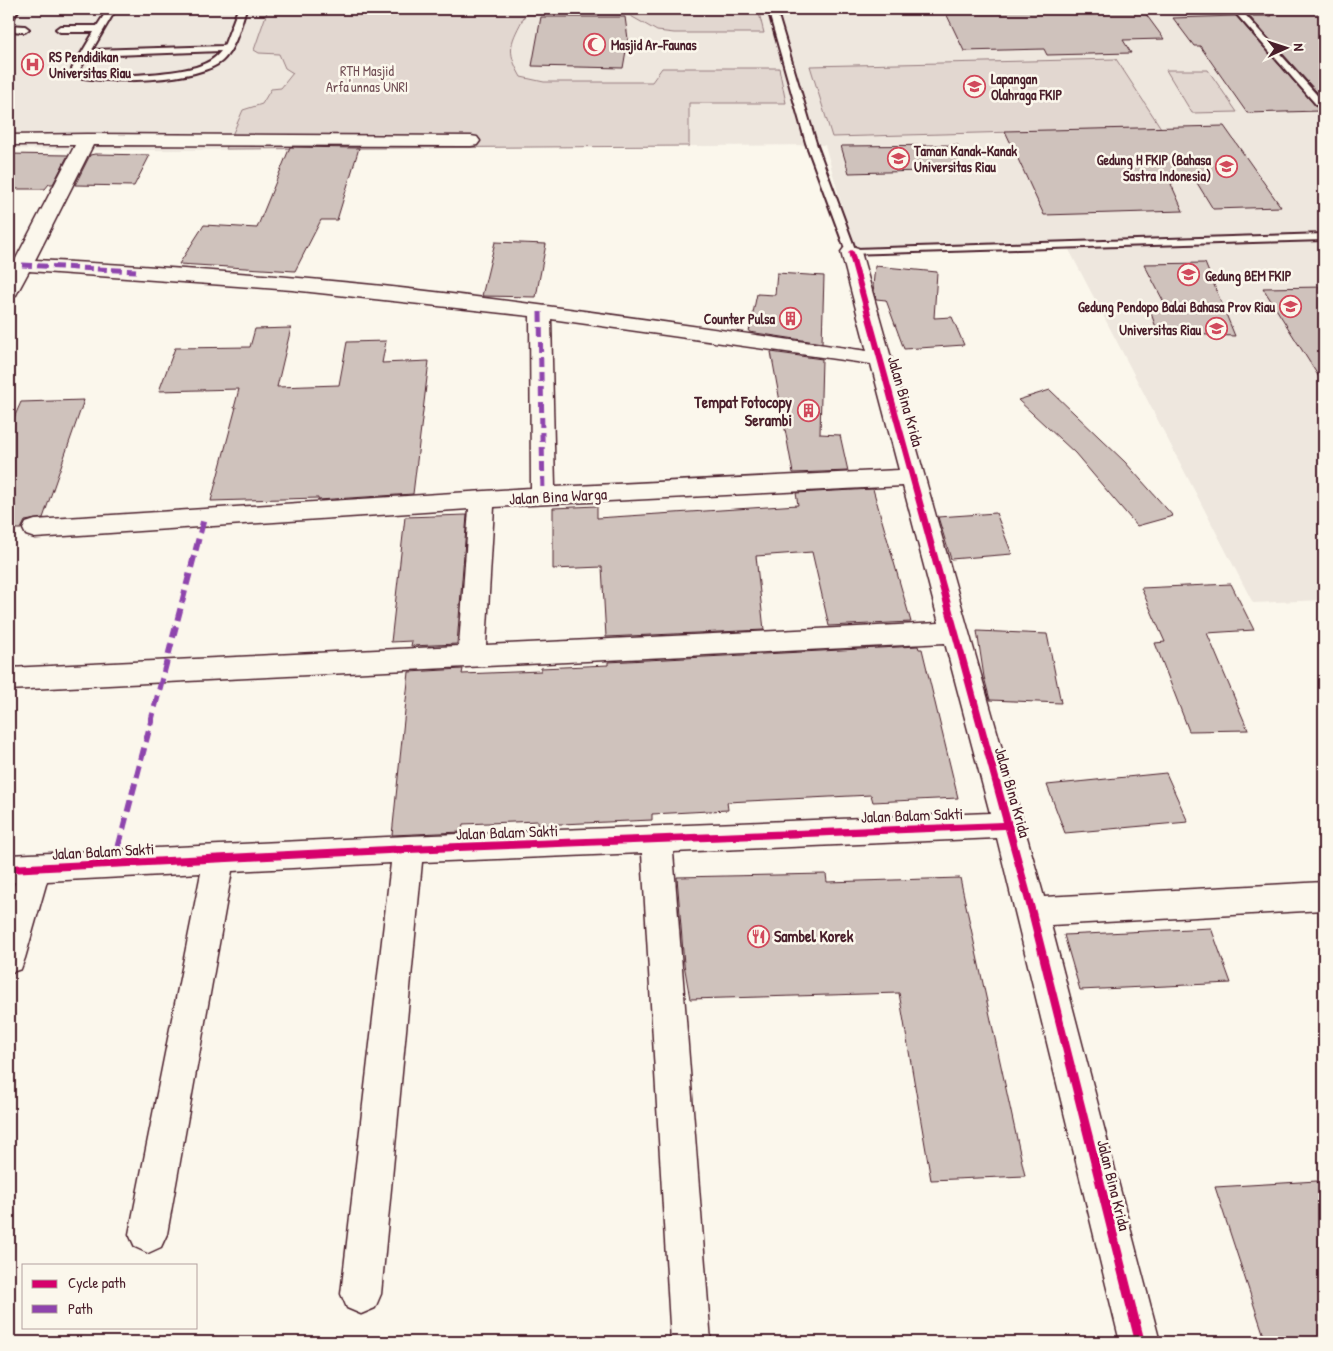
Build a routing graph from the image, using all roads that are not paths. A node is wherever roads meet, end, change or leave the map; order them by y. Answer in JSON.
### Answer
{"nodes":[{"id":1,"x":15,"y":9,"type":"edge"},
{"id":2,"x":112,"y":9,"type":"edge"},
{"id":3,"x":242,"y":9,"type":"edge"},
{"id":4,"x":772,"y":9,"type":"edge"},
{"id":5,"x":1236,"y":9,"type":"edge"},
{"id":6,"x":9,"y":19,"type":"edge"},
{"id":7,"x":9,"y":28,"type":"edge"},
{"id":8,"x":60,"y":29,"type":"dead end"},
{"id":9,"x":99,"y":29,"type":"junction"},
{"id":10,"x":25,"y":30,"type":"dead end"},
{"id":11,"x":227,"y":48,"type":"junction"},
{"id":12,"x":86,"y":53,"type":"junction"},
{"id":13,"x":1324,"y":108,"type":"edge"},
{"id":14,"x":87,"y":139,"type":"junction"},
{"id":15,"x":9,"y":140,"type":"edge"},
{"id":16,"x":471,"y":141,"type":"dead end"},
{"id":17,"x":1324,"y":237,"type":"edge"},
{"id":18,"x":851,"y":252,"type":"junction"},
{"id":19,"x":22,"y":265,"type":"junction"},
{"id":20,"x":9,"y":291,"type":"edge"},
{"id":21,"x":540,"y":312,"type":"junction"},
{"id":22,"x":880,"y":359,"type":"junction"},
{"id":23,"x":913,"y":477,"type":"junction"},
{"id":24,"x":543,"y":496,"type":"junction"},
{"id":25,"x":482,"y":500,"type":"junction"},
{"id":26,"x":35,"y":529,"type":"dead end"},
{"id":27,"x":954,"y":632,"type":"junction"},
{"id":28,"x":472,"y":656,"type":"junction"},
{"id":29,"x":9,"y":679,"type":"edge"},
{"id":30,"x":1007,"y":825,"type":"junction"},
{"id":31,"x":657,"y":840,"type":"junction"},
{"id":32,"x":408,"y":849,"type":"junction"},
{"id":33,"x":218,"y":860,"type":"junction"},
{"id":34,"x":22,"y":869,"type":"edge"},
{"id":35,"x":1324,"y":896,"type":"edge"},
{"id":36,"x":1032,"y":912,"type":"junction"},
{"id":37,"x":9,"y":958,"type":"edge"},
{"id":38,"x":148,"y":1234,"type":"dead end"},
{"id":39,"x":361,"y":1294,"type":"dead end"},
{"id":40,"x":691,"y":1342,"type":"edge"},
{"id":41,"x":1140,"y":1342,"type":"edge"}],
"edges":[{"from":1,"to":6,"type":"lane"},
{"from":2,"to":9,"type":"lane"},
{"from":3,"to":11,"type":"lane"},
{"from":4,"to":18,"type":"lane","name":"Jalan Bina Krida"},
{"from":5,"to":13,"type":"lane"},
{"from":7,"to":10,"type":"lane"},
{"from":8,"to":9,"type":"lane"},
{"from":9,"to":12,"type":"lane"},
{"from":11,"to":12,"type":"lane"},
{"from":11,"to":12,"type":"lane"},
{"from":14,"to":15,"type":"street"},
{"from":14,"to":16,"type":"street"},
{"from":14,"to":19,"type":"street"},
{"from":17,"to":18,"type":"lane"},
{"from":18,"to":22,"type":"street","name":"Jalan Bina Krida"},
{"from":19,"to":20,"type":"street"},
{"from":19,"to":21,"type":"street"},
{"from":21,"to":22,"type":"street"},
{"from":21,"to":24,"type":"street"},
{"from":22,"to":23,"type":"street","name":"Jalan Bina Krida"},
{"from":23,"to":24,"type":"street","name":"Jalan Bina Warga"},
{"from":23,"to":27,"type":"street","name":"Jalan Bina Krida"},
{"from":24,"to":25,"type":"street","name":"Jalan Bina Warga"},
{"from":25,"to":26,"type":"street","name":"Jalan Bina Warga"},
{"from":25,"to":28,"type":"street"},
{"from":27,"to":28,"type":"street"},
{"from":27,"to":30,"type":"street","name":"Jalan Bina Krida"},
{"from":28,"to":29,"type":"street"},
{"from":30,"to":31,"type":"street","name":"Jalan Balam Sakti"},
{"from":30,"to":36,"type":"street","name":"Jalan Bina Krida"},
{"from":31,"to":32,"type":"street","name":"Jalan Balam Sakti"},
{"from":31,"to":40,"type":"street"},
{"from":32,"to":33,"type":"street","name":"Jalan Balam Sakti"},
{"from":32,"to":39,"type":"street"},
{"from":33,"to":34,"type":"street","name":"Jalan Balam Sakti"},
{"from":33,"to":38,"type":"street"},
{"from":34,"to":37,"type":"street"},
{"from":35,"to":36,"type":"street"},
{"from":36,"to":41,"type":"street","name":"Jalan Bina Krida"}]}
